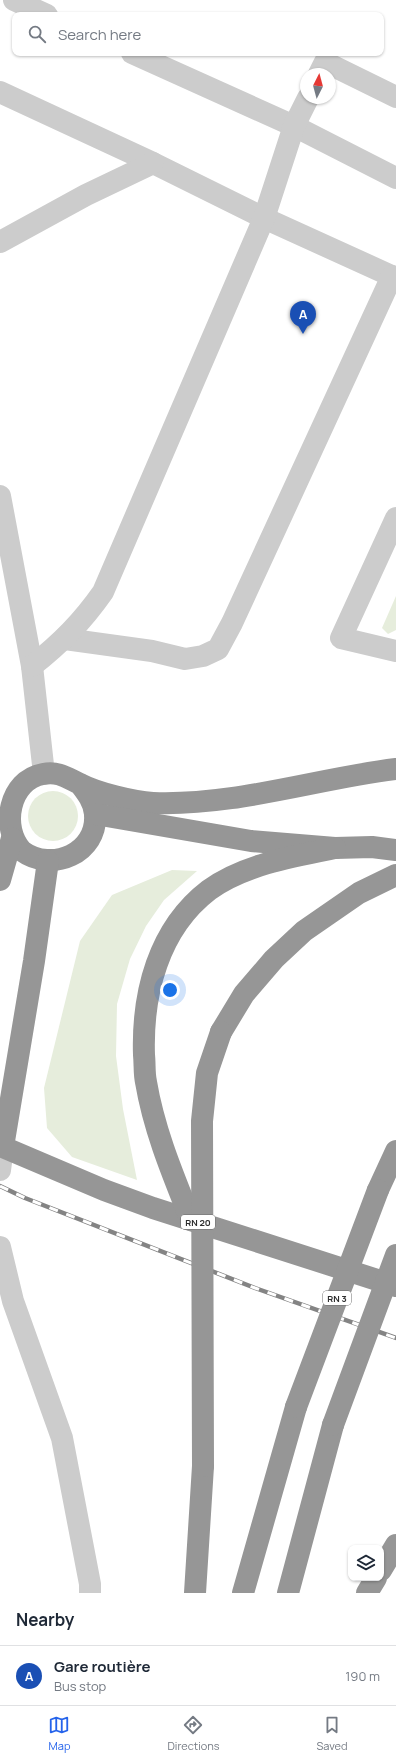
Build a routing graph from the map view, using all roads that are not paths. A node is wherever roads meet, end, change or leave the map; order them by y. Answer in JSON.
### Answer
{"nodes":[{"id":1,"x":14,"y":0,"type":"edge"},
{"id":2,"x":40,"y":12,"type":"edge"},
{"id":3,"x":139,"y":56,"type":"edge"},
{"id":4,"x":322,"y":68,"type":"edge"},
{"id":5,"x":0,"y":92,"type":"edge"},
{"id":6,"x":396,"y":97,"type":"edge"},
{"id":7,"x":305,"y":104,"type":"edge"},
{"id":8,"x":294,"y":126,"type":"junction"},
{"id":9,"x":153,"y":163,"type":"junction"},
{"id":10,"x":396,"y":178,"type":"edge"},
{"id":11,"x":264,"y":218,"type":"junction"},
{"id":12,"x":0,"y":242,"type":"edge"},
{"id":13,"x":394,"y":277,"type":"edge"},
{"id":14,"x":0,"y":496,"type":"edge"},
{"id":15,"x":396,"y":518,"type":"edge"},
{"id":16,"x":65,"y":639,"type":"junction"},
{"id":17,"x":396,"y":652,"type":"edge"},
{"id":18,"x":32,"y":666,"type":"junction"},
{"id":19,"x":396,"y":769,"type":"edge"},
{"id":20,"x":44,"y":774,"type":"junction"},
{"id":21,"x":80,"y":784,"type":"junction"},
{"id":22,"x":95,"y":814,"type":"junction"},
{"id":23,"x":12,"y":838,"type":"junction"},
{"id":24,"x":335,"y":848,"type":"junction"},
{"id":25,"x":396,"y":850,"type":"edge"},
{"id":26,"x":48,"y":861,"type":"junction"},
{"id":27,"x":396,"y":875,"type":"edge"},
{"id":28,"x":0,"y":880,"type":"edge"},
{"id":29,"x":3,"y":1147,"type":"junction"},
{"id":30,"x":396,"y":1151,"type":"edge"},
{"id":31,"x":0,"y":1170,"type":"edge"},
{"id":32,"x":191,"y":1220,"type":"junction"},
{"id":33,"x":0,"y":1247,"type":"edge"},
{"id":34,"x":396,"y":1255,"type":"edge"},
{"id":35,"x":396,"y":1286,"type":"edge"},
{"id":36,"x":396,"y":1545,"type":"edge"},
{"id":37,"x":384,"y":1565,"type":"edge"},
{"id":38,"x":374,"y":1581,"type":"edge"},
{"id":39,"x":90,"y":1593,"type":"edge"},
{"id":40,"x":195,"y":1593,"type":"edge"},
{"id":41,"x":243,"y":1593,"type":"edge"},
{"id":42,"x":288,"y":1593,"type":"edge"},
{"id":43,"x":367,"y":1593,"type":"edge"}],
"edges":[{"from":1,"to":2,"type":"street"},
{"from":3,"to":8,"type":"street"},
{"from":4,"to":6,"type":"street"},
{"from":5,"to":9,"type":"street"},
{"from":7,"to":8,"type":"street"},
{"from":8,"to":10,"type":"street"},
{"from":8,"to":11,"type":"street"},
{"from":9,"to":11,"type":"street"},
{"from":9,"to":12,"type":"street"},
{"from":11,"to":13,"type":"street"},
{"from":11,"to":16,"type":"street"},
{"from":13,"to":16,"type":"street"},
{"from":14,"to":18,"type":"street"},
{"from":15,"to":17,"type":"street"},
{"from":16,"to":18,"type":"street"},
{"from":18,"to":20,"type":"street"},
{"from":19,"to":21,"type":"highway"},
{"from":20,"to":21,"type":"highway"},
{"from":20,"to":23,"type":"highway"},
{"from":21,"to":22,"type":"highway"},
{"from":22,"to":24,"type":"highway"},
{"from":22,"to":26,"type":"highway"},
{"from":23,"to":26,"type":"highway"},
{"from":23,"to":28,"type":"highway"},
{"from":24,"to":25,"type":"highway"},
{"from":24,"to":32,"type":"highway"},
{"from":26,"to":29,"type":"highway"},
{"from":27,"to":40,"type":"highway","bridge":true},
{"from":29,"to":31,"type":"street"},
{"from":29,"to":32,"type":"highway","number":"RN 20"},
{"from":30,"to":41,"type":"highway","number":"RN 3","bridge":true},
{"from":32,"to":35,"type":"highway","number":"RN 20"},
{"from":33,"to":39,"type":"street"},
{"from":34,"to":42,"type":"highway","bridge":true},
{"from":36,"to":37,"type":"highway"},
{"from":38,"to":43,"type":"highway"}]}
